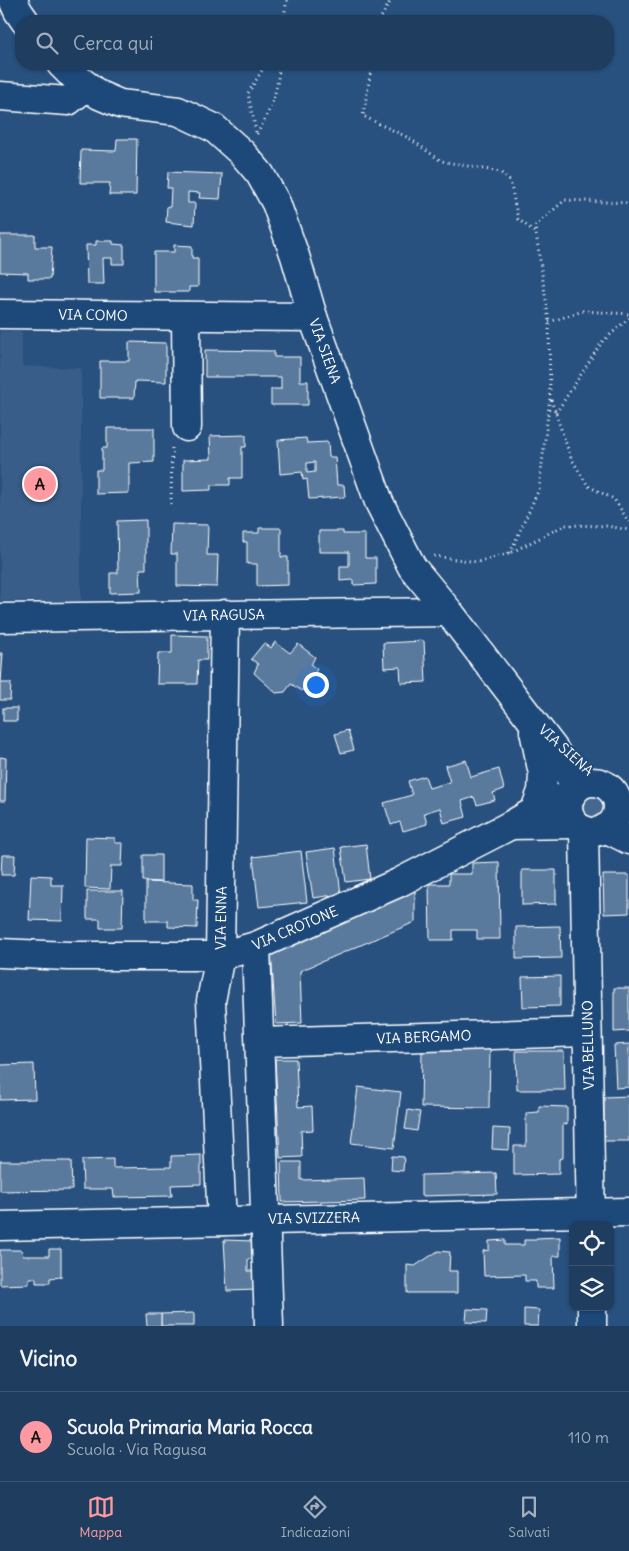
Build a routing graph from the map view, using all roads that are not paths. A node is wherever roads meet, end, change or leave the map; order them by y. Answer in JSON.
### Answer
{"nodes":[{"id":1,"x":13,"y":0,"type":"edge"},
{"id":2,"x":21,"y":15,"type":"edge"},
{"id":3,"x":68,"y":70,"type":"edge"},
{"id":4,"x":87,"y":86,"type":"junction"},
{"id":5,"x":0,"y":96,"type":"edge"},
{"id":6,"x":0,"y":314,"type":"edge"},
{"id":7,"x":186,"y":316,"type":"junction"},
{"id":8,"x":313,"y":317,"type":"junction"},
{"id":9,"x":187,"y":426,"type":"dead end"},
{"id":10,"x":449,"y":612,"type":"junction"},
{"id":11,"x":225,"y":614,"type":"junction"},
{"id":12,"x":0,"y":618,"type":"edge"},
{"id":13,"x":530,"y":718,"type":"junction"},
{"id":14,"x":604,"y":795,"type":"edge"},
{"id":15,"x":535,"y":810,"type":"junction"},
{"id":16,"x":511,"y":825,"type":"junction"},
{"id":17,"x":591,"y":828,"type":"junction"},
{"id":18,"x":629,"y":840,"type":"edge"},
{"id":19,"x":256,"y":946,"type":"junction"},
{"id":20,"x":0,"y":953,"type":"edge"},
{"id":21,"x":220,"y":956,"type":"junction"},
{"id":22,"x":587,"y":1032,"type":"junction"},
{"id":23,"x":260,"y":1042,"type":"junction"},
{"id":24,"x":629,"y":1212,"type":"edge"},
{"id":25,"x":266,"y":1219,"type":"junction"},
{"id":26,"x":591,"y":1219,"type":"edge"},
{"id":27,"x":222,"y":1221,"type":"junction"},
{"id":28,"x":0,"y":1226,"type":"edge"},
{"id":29,"x":592,"y":1311,"type":"edge"},
{"id":30,"x":269,"y":1326,"type":"edge"},
{"id":31,"x":592,"y":1326,"type":"edge"}],
"edges":[{"from":1,"to":2,"type":"street"},
{"from":3,"to":4,"type":"street","name":"VIA SIENA"},
{"from":4,"to":5,"type":"street"},
{"from":4,"to":8,"type":"street","name":"VIA SIENA"},
{"from":6,"to":7,"type":"street","name":"VIA COMO"},
{"from":7,"to":8,"type":"street","name":"VIA COMO"},
{"from":7,"to":9,"type":"street"},
{"from":8,"to":10,"type":"street","name":"VIA SIENA"},
{"from":10,"to":11,"type":"street","name":"VIA RAGUSA"},
{"from":10,"to":13,"type":"street","name":"VIA SIENA"},
{"from":11,"to":12,"type":"street","name":"VIA RAGUSA"},
{"from":11,"to":21,"type":"street","name":"VIA ENNA"},
{"from":13,"to":14,"type":"street","name":"VIA SIENA"},
{"from":13,"to":15,"type":"street"},
{"from":14,"to":15,"type":"street","name":"VIA CROTONE"},
{"from":14,"to":17,"type":"street","name":"VIA BELLUNO"},
{"from":14,"to":17,"type":"street"},
{"from":15,"to":16,"type":"street","name":"VIA CROTONE"},
{"from":16,"to":17,"type":"street","name":"VIA CROTONE"},
{"from":16,"to":19,"type":"street","name":"VIA CROTONE"},
{"from":17,"to":18,"type":"street"},
{"from":17,"to":22,"type":"street","name":"VIA BELLUNO"},
{"from":19,"to":21,"type":"street","name":"VIA CROTONE"},
{"from":19,"to":23,"type":"street"},
{"from":20,"to":21,"type":"street","name":"VIA CROTONE"},
{"from":21,"to":27,"type":"street","name":"VIA ENNA"},
{"from":22,"to":23,"type":"street","name":"VIA BERGAMO"},
{"from":22,"to":26,"type":"street","name":"VIA BELLUNO"},
{"from":23,"to":25,"type":"street"},
{"from":24,"to":26,"type":"street","name":"VIA SVIZZERA"},
{"from":25,"to":26,"type":"street","name":"VIA SVIZZERA"},
{"from":25,"to":27,"type":"street","name":"VIA SVIZZERA"},
{"from":25,"to":30,"type":"street"},
{"from":27,"to":28,"type":"street","name":"VIA SVIZZERA"},
{"from":29,"to":31,"type":"street"}]}
